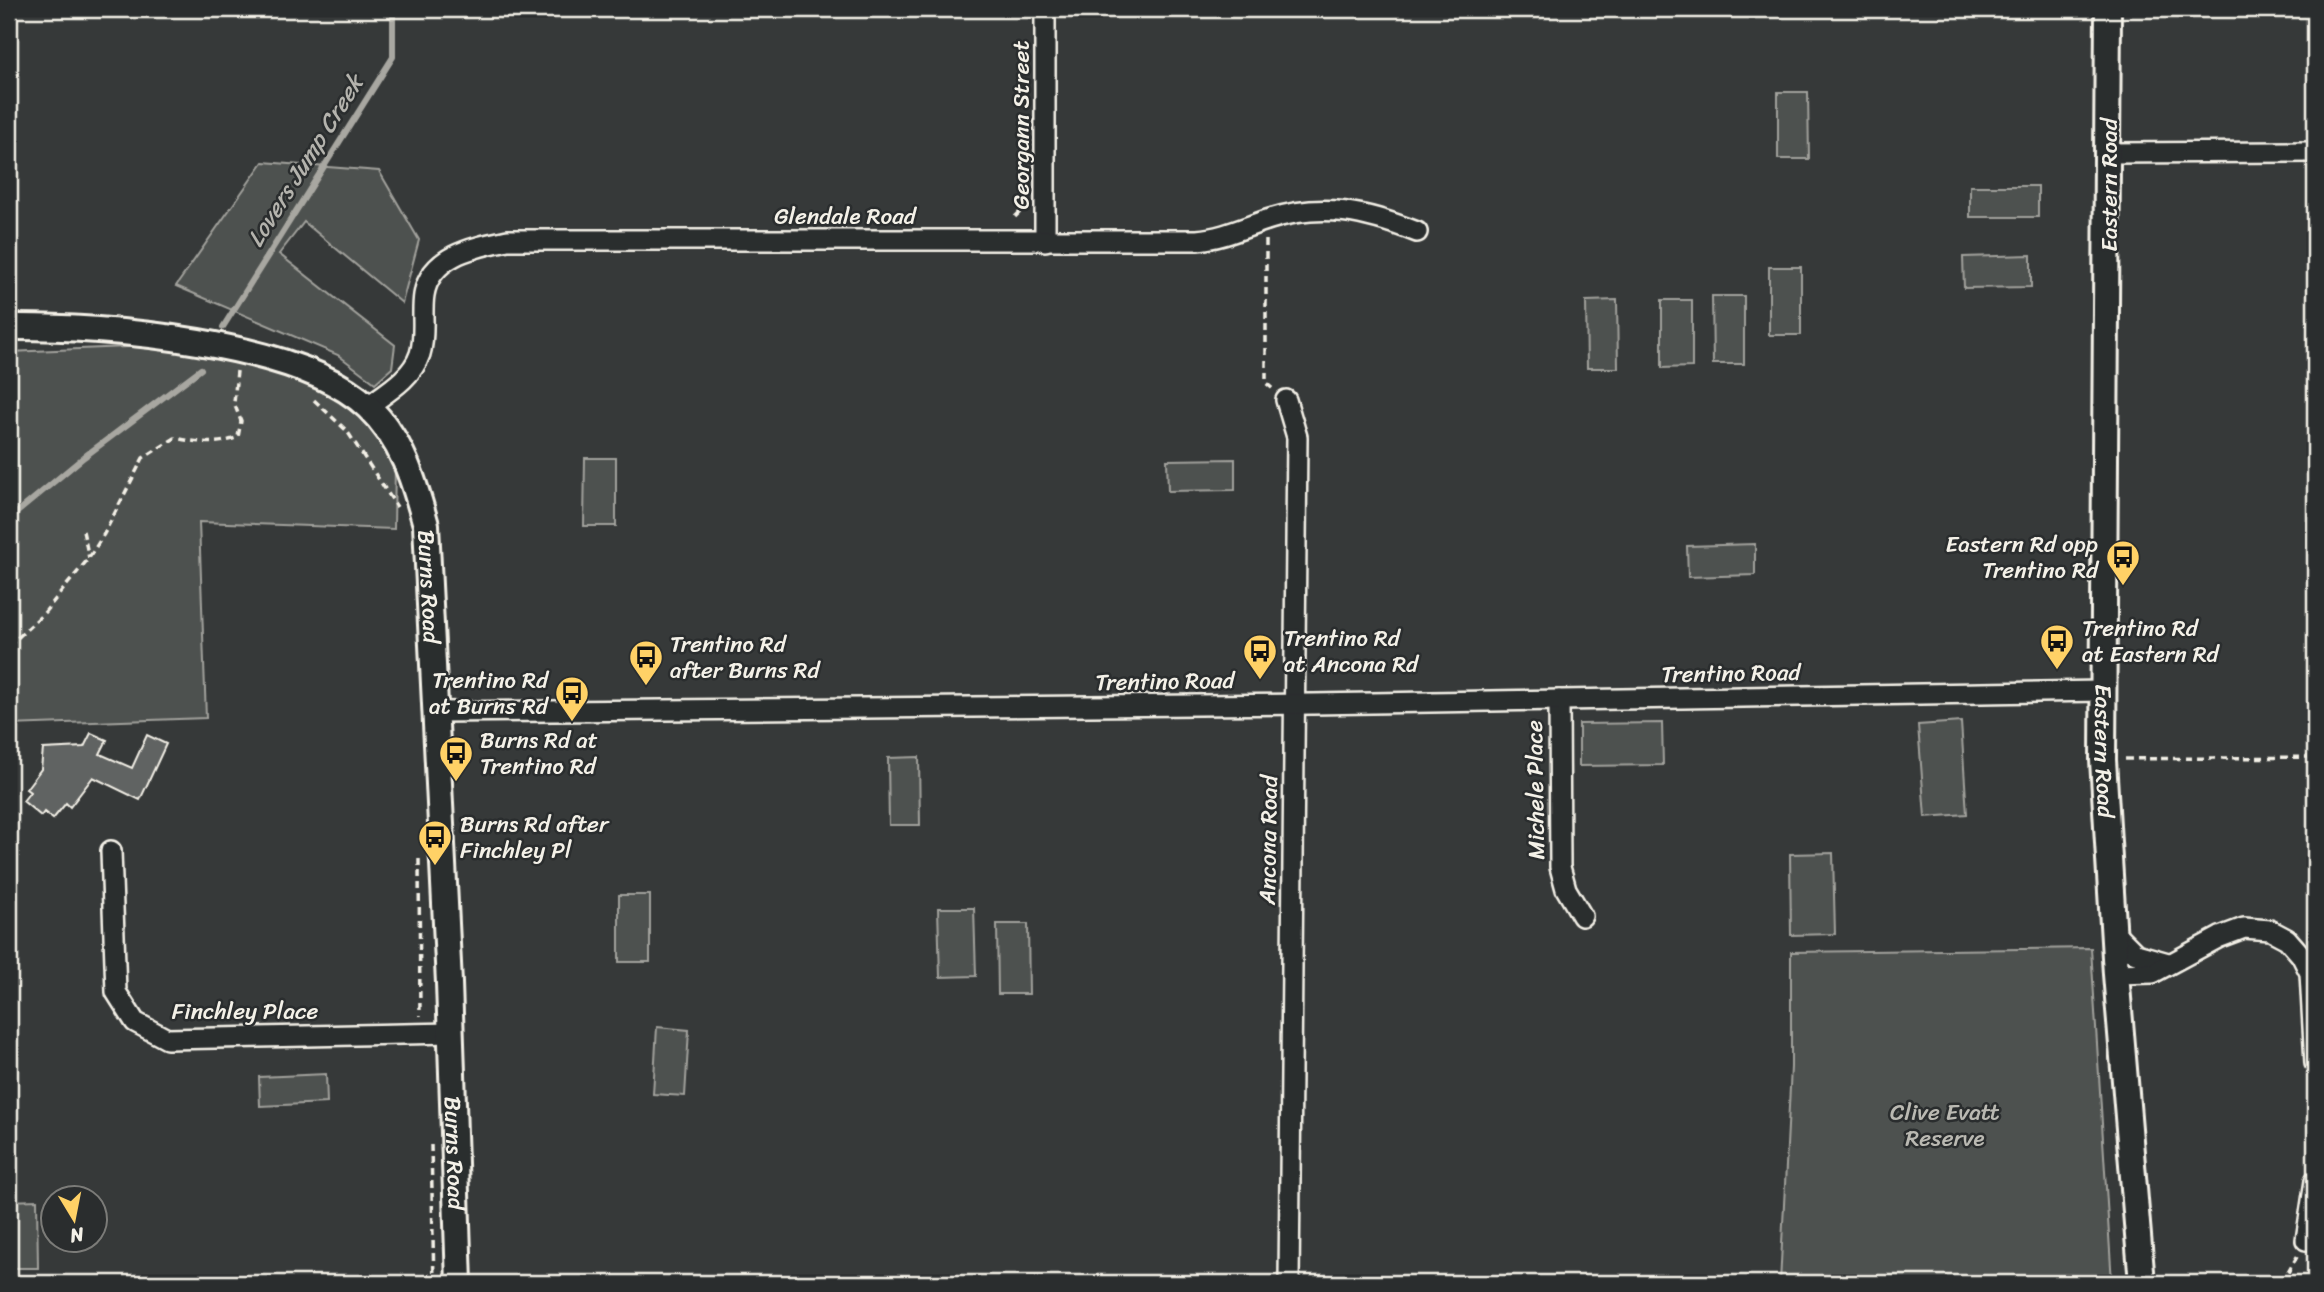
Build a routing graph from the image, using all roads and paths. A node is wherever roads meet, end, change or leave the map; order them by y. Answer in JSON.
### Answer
{"nodes":[{"id":1,"x":1045,"y":9,"type":"edge"},
{"id":2,"x":2108,"y":9,"type":"edge"},
{"id":3,"x":2315,"y":152,"type":"edge"},
{"id":4,"x":2109,"y":153,"type":"junction"},
{"id":5,"x":1266,"y":221,"type":"junction"},
{"id":6,"x":1417,"y":232,"type":"dead end"},
{"id":7,"x":1045,"y":241,"type":"junction"},
{"id":8,"x":9,"y":327,"type":"edge"},
{"id":9,"x":225,"y":369,"type":"dead end"},
{"id":10,"x":237,"y":371,"type":"junction"},
{"id":11,"x":249,"y":374,"type":"dead end"},
{"id":12,"x":306,"y":394,"type":"dead end"},
{"id":13,"x":1286,"y":400,"type":"joint"},
{"id":14,"x":368,"y":406,"type":"junction"},
{"id":15,"x":400,"y":510,"type":"dead end"},
{"id":16,"x":83,"y":531,"type":"dead end"},
{"id":17,"x":89,"y":558,"type":"junction"},
{"id":18,"x":9,"y":646,"type":"edge"},
{"id":19,"x":2103,"y":691,"type":"junction"},
{"id":20,"x":1559,"y":701,"type":"junction"},
{"id":21,"x":1294,"y":704,"type":"junction"},
{"id":22,"x":437,"y":712,"type":"junction"},
{"id":23,"x":2315,"y":757,"type":"edge"},
{"id":24,"x":2104,"y":760,"type":"junction"},
{"id":25,"x":419,"y":848,"type":"dead end"},
{"id":26,"x":111,"y":851,"type":"dead end"},
{"id":27,"x":1582,"y":916,"type":"dead end"},
{"id":28,"x":2112,"y":930,"type":"junction"},
{"id":29,"x":2168,"y":963,"type":"junction"},
{"id":30,"x":2116,"y":974,"type":"junction"},
{"id":31,"x":418,"y":1033,"type":"junction"},
{"id":32,"x":452,"y":1033,"type":"junction"},
{"id":33,"x":2315,"y":1063,"type":"edge"},
{"id":34,"x":430,"y":1134,"type":"dead end"},
{"id":35,"x":2315,"y":1181,"type":"edge"},
{"id":36,"x":2306,"y":1240,"type":"joint"},
{"id":37,"x":434,"y":1283,"type":"edge"},
{"id":38,"x":459,"y":1283,"type":"edge"},
{"id":39,"x":1289,"y":1283,"type":"edge"},
{"id":40,"x":2142,"y":1283,"type":"edge"},
{"id":41,"x":2282,"y":1283,"type":"edge"}],
"edges":[{"from":1,"to":7,"type":"street","name":"Georgann Street"},
{"from":2,"to":4,"type":"main road","name":"Eastern Road"},
{"from":3,"to":4,"type":"street"},
{"from":4,"to":19,"type":"main road","name":"Eastern Road"},
{"from":5,"to":6,"type":"street","name":"Glendale Road"},
{"from":5,"to":7,"type":"street","name":"Glendale Road"},
{"from":5,"to":13,"type":"path"},
{"from":7,"to":14,"type":"street","name":"Glendale Road"},
{"from":8,"to":14,"type":"main road","name":"Burns Road"},
{"from":9,"to":10,"type":"path"},
{"from":10,"to":11,"type":"path"},
{"from":10,"to":17,"type":"path"},
{"from":12,"to":15,"type":"path"},
{"from":13,"to":21,"type":"street","name":"Ancona Road"},
{"from":14,"to":22,"type":"main road","name":"Burns Road"},
{"from":16,"to":17,"type":"path"},
{"from":17,"to":18,"type":"path"},
{"from":19,"to":20,"type":"street","name":"Trentino Road"},
{"from":19,"to":24,"type":"main road","name":"Eastern Road"},
{"from":20,"to":21,"type":"street","name":"Trentino Road"},
{"from":20,"to":27,"type":"street","name":"Michele Place"},
{"from":21,"to":22,"type":"street","name":"Trentino Road"},
{"from":21,"to":39,"type":"street","name":"Ancona Road"},
{"from":22,"to":32,"type":"main road","name":"Burns Road"},
{"from":23,"to":24,"type":"path"},
{"from":24,"to":28,"type":"main road","name":"Eastern Road"},
{"from":25,"to":31,"type":"path"},
{"from":26,"to":31,"type":"street","name":"Finchley Place"},
{"from":28,"to":29,"type":"street"},
{"from":28,"to":30,"type":"main road","name":"Eastern Road"},
{"from":29,"to":30,"type":"street"},
{"from":29,"to":33,"type":"street"},
{"from":30,"to":40,"type":"main road","name":"Eastern Road"},
{"from":31,"to":32,"type":"street","name":"Finchley Place"},
{"from":32,"to":38,"type":"main road","name":"Burns Road"},
{"from":34,"to":37,"type":"path"},
{"from":35,"to":36,"type":"street"},
{"from":36,"to":41,"type":"path"}]}
